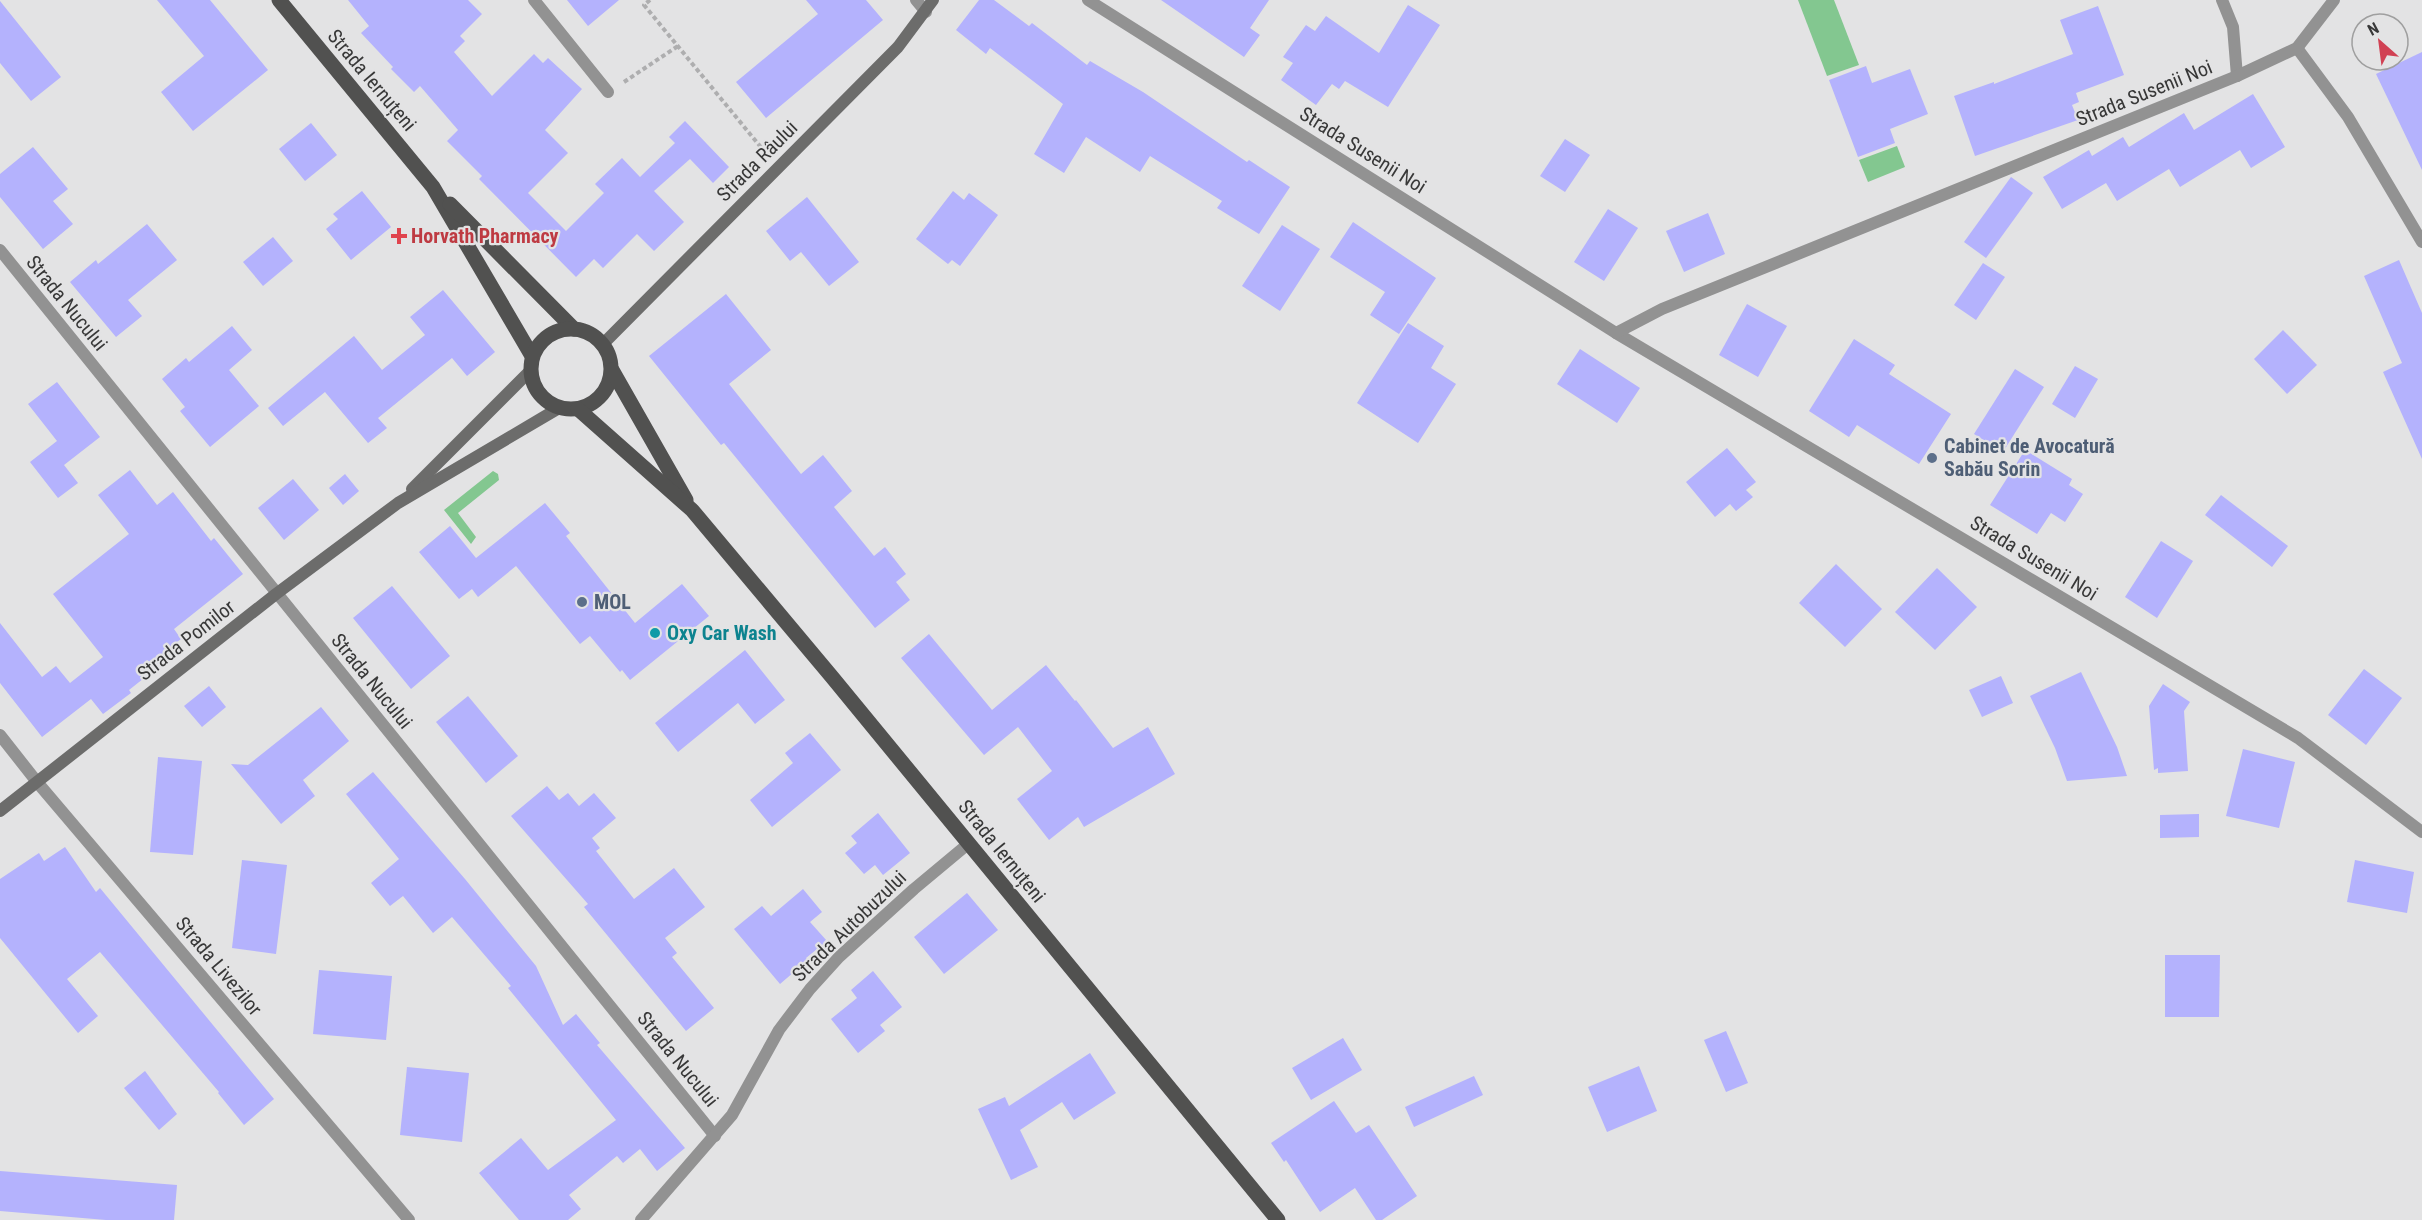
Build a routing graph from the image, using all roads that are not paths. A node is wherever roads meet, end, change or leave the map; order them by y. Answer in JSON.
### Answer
{"nodes":[{"id":1,"x":279,"y":0,"type":"edge"},
{"id":2,"x":534,"y":0,"type":"edge"},
{"id":3,"x":916,"y":0,"type":"edge"},
{"id":4,"x":933,"y":0,"type":"edge"},
{"id":5,"x":1088,"y":0,"type":"edge"},
{"id":6,"x":2222,"y":0,"type":"edge"},
{"id":7,"x":2334,"y":0,"type":"edge"},
{"id":8,"x":926,"y":12,"type":"junction"},
{"id":9,"x":2297,"y":48,"type":"junction"},
{"id":10,"x":2237,"y":76,"type":"junction"},
{"id":11,"x":608,"y":92,"type":"road end"},
{"id":12,"x":433,"y":187,"type":"junction"},
{"id":13,"x":2422,"y":242,"type":"edge"},
{"id":14,"x":0,"y":250,"type":"edge"},
{"id":15,"x":574,"y":329,"type":"junction"},
{"id":16,"x":1616,"y":333,"type":"junction"},
{"id":17,"x":603,"y":344,"type":"junction"},
{"id":18,"x":531,"y":364,"type":"junction"},
{"id":19,"x":612,"y":370,"type":"junction"},
{"id":20,"x":559,"y":408,"type":"junction"},
{"id":21,"x":578,"y":410,"type":"junction"},
{"id":22,"x":398,"y":503,"type":"junction"},
{"id":23,"x":692,"y":510,"type":"junction"},
{"id":24,"x":276,"y":594,"type":"junction"},
{"id":25,"x":0,"y":735,"type":"edge"},
{"id":26,"x":37,"y":782,"type":"junction"},
{"id":27,"x":0,"y":811,"type":"edge"},
{"id":28,"x":2422,"y":832,"type":"edge"},
{"id":29,"x":968,"y":843,"type":"junction"},
{"id":30,"x":715,"y":1136,"type":"junction"},
{"id":31,"x":409,"y":1220,"type":"edge"},
{"id":32,"x":641,"y":1220,"type":"edge"},
{"id":33,"x":1278,"y":1220,"type":"edge"}],
"edges":[{"from":1,"to":12,"type":"main road","name":"Strada Iernuțeni"},
{"from":2,"to":11,"type":"street"},
{"from":3,"to":8,"type":"street"},
{"from":4,"to":8,"type":"street","name":"Strada Râului"},
{"from":5,"to":16,"type":"street","name":"Strada Susenii Noi"},
{"from":6,"to":10,"type":"street"},
{"from":7,"to":9,"type":"street","name":"Strada Susenii Noi"},
{"from":8,"to":17,"type":"street","name":"Strada Râului"},
{"from":9,"to":10,"type":"street","name":"Strada Susenii Noi"},
{"from":9,"to":13,"type":"street"},
{"from":10,"to":16,"type":"street","name":"Strada Susenii Noi"},
{"from":12,"to":15,"type":"main road","name":"Strada Iernuțeni"},
{"from":12,"to":18,"type":"main road","name":"Strada Iernuțeni"},
{"from":14,"to":24,"type":"street","name":"Strada Nucului"},
{"from":15,"to":17,"type":"main road"},
{"from":15,"to":18,"type":"main road"},
{"from":16,"to":28,"type":"street","name":"Strada Susenii Noi"},
{"from":17,"to":19,"type":"main road"},
{"from":18,"to":20,"type":"main road"},
{"from":18,"to":22,"type":"street","name":"Strada Pomilor"},
{"from":19,"to":21,"type":"main road"},
{"from":19,"to":23,"type":"main road","name":"Strada Iernuțeni"},
{"from":20,"to":21,"type":"main road"},
{"from":20,"to":22,"type":"street","name":"Strada Pomilor"},
{"from":21,"to":23,"type":"main road","name":"Strada Iernuțeni"},
{"from":22,"to":24,"type":"street","name":"Strada Pomilor"},
{"from":23,"to":29,"type":"main road","name":"Strada Iernuțeni"},
{"from":24,"to":26,"type":"street","name":"Strada Pomilor"},
{"from":24,"to":30,"type":"street","name":"Strada Nucului"},
{"from":25,"to":26,"type":"street","name":"Strada Livezilor"},
{"from":26,"to":27,"type":"street","name":"Strada Pomilor"},
{"from":26,"to":31,"type":"street","name":"Strada Livezilor"},
{"from":29,"to":30,"type":"street","name":"Strada Autobuzului"},
{"from":29,"to":33,"type":"main road","name":"Strada Iernuțeni"},
{"from":30,"to":32,"type":"street","name":"Strada Autobuzului"}]}
